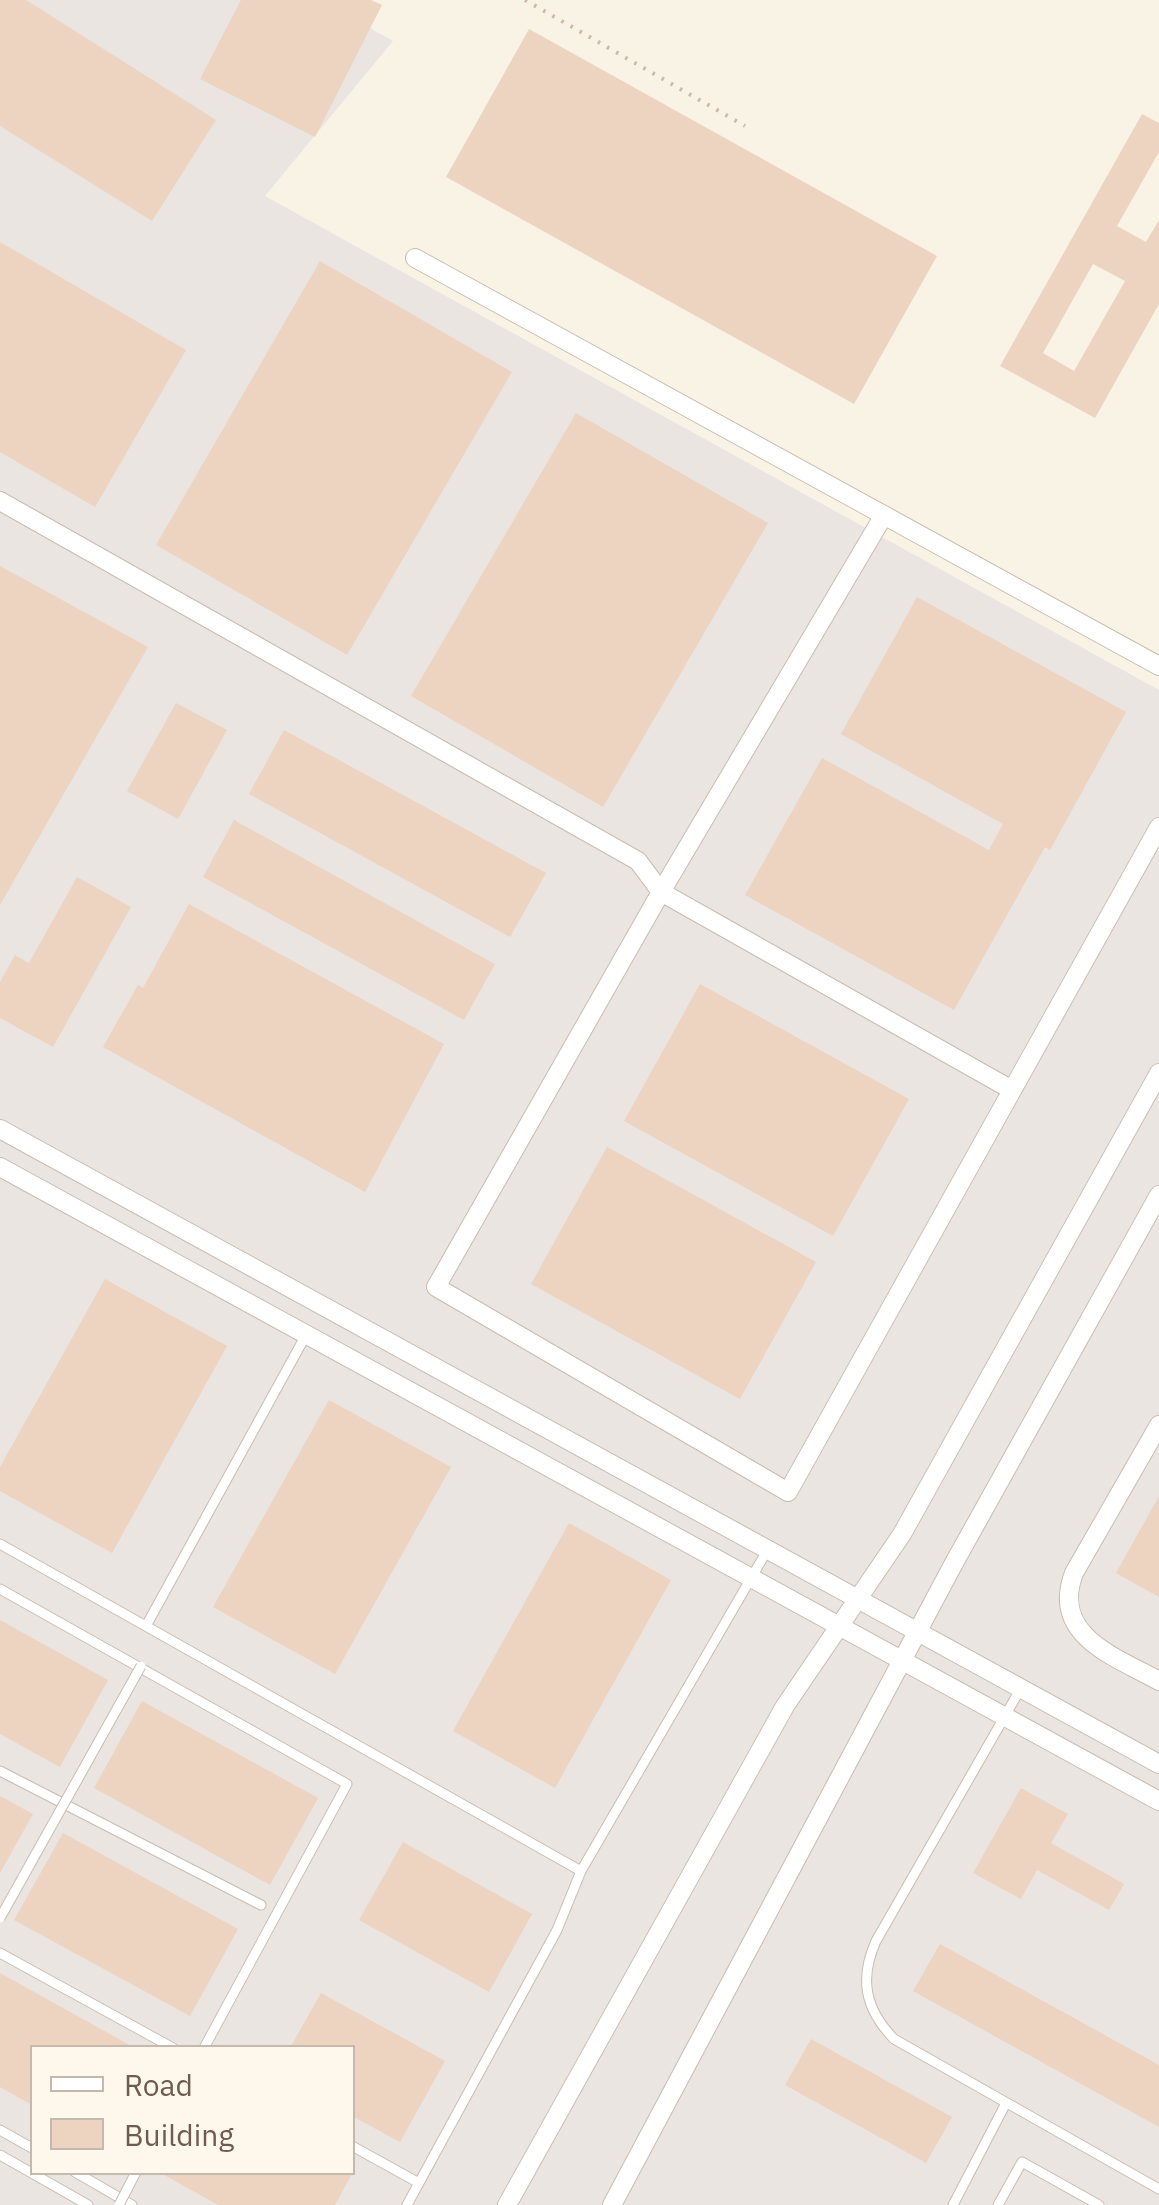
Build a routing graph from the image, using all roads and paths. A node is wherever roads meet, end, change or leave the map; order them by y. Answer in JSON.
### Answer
{"nodes":[{"id":1,"x":525,"y":0,"type":"edge"},
{"id":2,"x":745,"y":126,"type":"dead end"},
{"id":3,"x":414,"y":258,"type":"dead end"},
{"id":4,"x":0,"y":501,"type":"edge"},
{"id":5,"x":884,"y":515,"type":"junction"},
{"id":6,"x":1159,"y":666,"type":"edge"},
{"id":7,"x":1159,"y":827,"type":"edge"},
{"id":8,"x":662,"y":892,"type":"junction"},
{"id":9,"x":1159,"y":1073,"type":"edge"},
{"id":10,"x":1012,"y":1090,"type":"junction"},
{"id":11,"x":0,"y":1129,"type":"edge"},
{"id":12,"x":0,"y":1166,"type":"edge"},
{"id":13,"x":1159,"y":1195,"type":"edge"},
{"id":14,"x":307,"y":1334,"type":"junction"},
{"id":15,"x":1159,"y":1425,"type":"edge"},
{"id":16,"x":0,"y":1544,"type":"edge"},
{"id":17,"x":768,"y":1548,"type":"junction"},
{"id":18,"x":752,"y":1577,"type":"junction"},
{"id":19,"x":0,"y":1589,"type":"edge"},
{"id":20,"x":858,"y":1598,"type":"junction"},
{"id":21,"x":146,"y":1626,"type":"junction"},
{"id":22,"x":840,"y":1626,"type":"junction"},
{"id":23,"x":918,"y":1631,"type":"junction"},
{"id":24,"x":902,"y":1660,"type":"junction"},
{"id":25,"x":141,"y":1666,"type":"junction"},
{"id":26,"x":1159,"y":1680,"type":"edge"},
{"id":27,"x":1020,"y":1688,"type":"junction"},
{"id":28,"x":1004,"y":1716,"type":"junction"},
{"id":29,"x":1159,"y":1764,"type":"edge"},
{"id":30,"x":0,"y":1772,"type":"edge"},
{"id":31,"x":1159,"y":1801,"type":"edge"},
{"id":32,"x":582,"y":1871,"type":"junction"},
{"id":33,"x":261,"y":1905,"type":"dead end"},
{"id":34,"x":0,"y":1918,"type":"edge"},
{"id":35,"x":0,"y":1953,"type":"edge"},
{"id":36,"x":167,"y":2045,"type":"edge"},
{"id":37,"x":206,"y":2045,"type":"edge"},
{"id":38,"x":1006,"y":2103,"type":"junction"},
{"id":39,"x":0,"y":2130,"type":"edge"},
{"id":40,"x":30,"y":2147,"type":"edge"},
{"id":41,"x":355,"y":2148,"type":"edge"},
{"id":42,"x":0,"y":2155,"type":"edge"},
{"id":43,"x":30,"y":2172,"type":"edge"},
{"id":44,"x":35,"y":2175,"type":"edge"},
{"id":45,"x":80,"y":2175,"type":"edge"},
{"id":46,"x":134,"y":2175,"type":"edge"},
{"id":47,"x":419,"y":2183,"type":"junction"},
{"id":48,"x":1159,"y":2189,"type":"edge"},
{"id":49,"x":88,"y":2205,"type":"edge"},
{"id":50,"x":118,"y":2205,"type":"edge"},
{"id":51,"x":132,"y":2205,"type":"edge"},
{"id":52,"x":407,"y":2205,"type":"edge"},
{"id":53,"x":507,"y":2205,"type":"edge"},
{"id":54,"x":612,"y":2205,"type":"edge"},
{"id":55,"x":953,"y":2205,"type":"edge"},
{"id":56,"x":998,"y":2205,"type":"edge"},
{"id":57,"x":1099,"y":2205,"type":"edge"}],
"edges":[{"from":1,"to":2,"type":"path"},
{"from":3,"to":5,"type":"street"},
{"from":4,"to":8,"type":"street"},
{"from":5,"to":6,"type":"street"},
{"from":5,"to":8,"type":"street"},
{"from":7,"to":10,"type":"street"},
{"from":8,"to":10,"type":"street"},
{"from":8,"to":10,"type":"street"},
{"from":9,"to":20,"type":"street"},
{"from":11,"to":17,"type":"street"},
{"from":12,"to":14,"type":"street"},
{"from":13,"to":23,"type":"street"},
{"from":14,"to":18,"type":"street"},
{"from":14,"to":21,"type":"lane"},
{"from":15,"to":26,"type":"street"},
{"from":16,"to":21,"type":"lane"},
{"from":17,"to":18,"type":"lane"},
{"from":17,"to":20,"type":"street"},
{"from":18,"to":22,"type":"street"},
{"from":18,"to":32,"type":"lane"},
{"from":19,"to":25,"type":"lane"},
{"from":20,"to":22,"type":"street"},
{"from":20,"to":23,"type":"street"},
{"from":21,"to":32,"type":"lane"},
{"from":22,"to":24,"type":"street"},
{"from":22,"to":53,"type":"street"},
{"from":23,"to":24,"type":"street"},
{"from":23,"to":27,"type":"street"},
{"from":24,"to":28,"type":"street"},
{"from":24,"to":54,"type":"street"},
{"from":25,"to":34,"type":"lane","bridge":true},
{"from":25,"to":37,"type":"lane"},
{"from":27,"to":28,"type":"lane"},
{"from":27,"to":29,"type":"street"},
{"from":28,"to":31,"type":"street"},
{"from":28,"to":38,"type":"lane"},
{"from":30,"to":33,"type":"lane"},
{"from":32,"to":47,"type":"lane"},
{"from":35,"to":36,"type":"lane"},
{"from":38,"to":48,"type":"lane"},
{"from":38,"to":55,"type":"lane"},
{"from":39,"to":40,"type":"lane"},
{"from":41,"to":47,"type":"lane"},
{"from":42,"to":43,"type":"lane"},
{"from":44,"to":49,"type":"lane"},
{"from":45,"to":51,"type":"lane"},
{"from":46,"to":50,"type":"lane","bridge":true},
{"from":47,"to":52,"type":"lane"},
{"from":56,"to":57,"type":"lane"}]}
